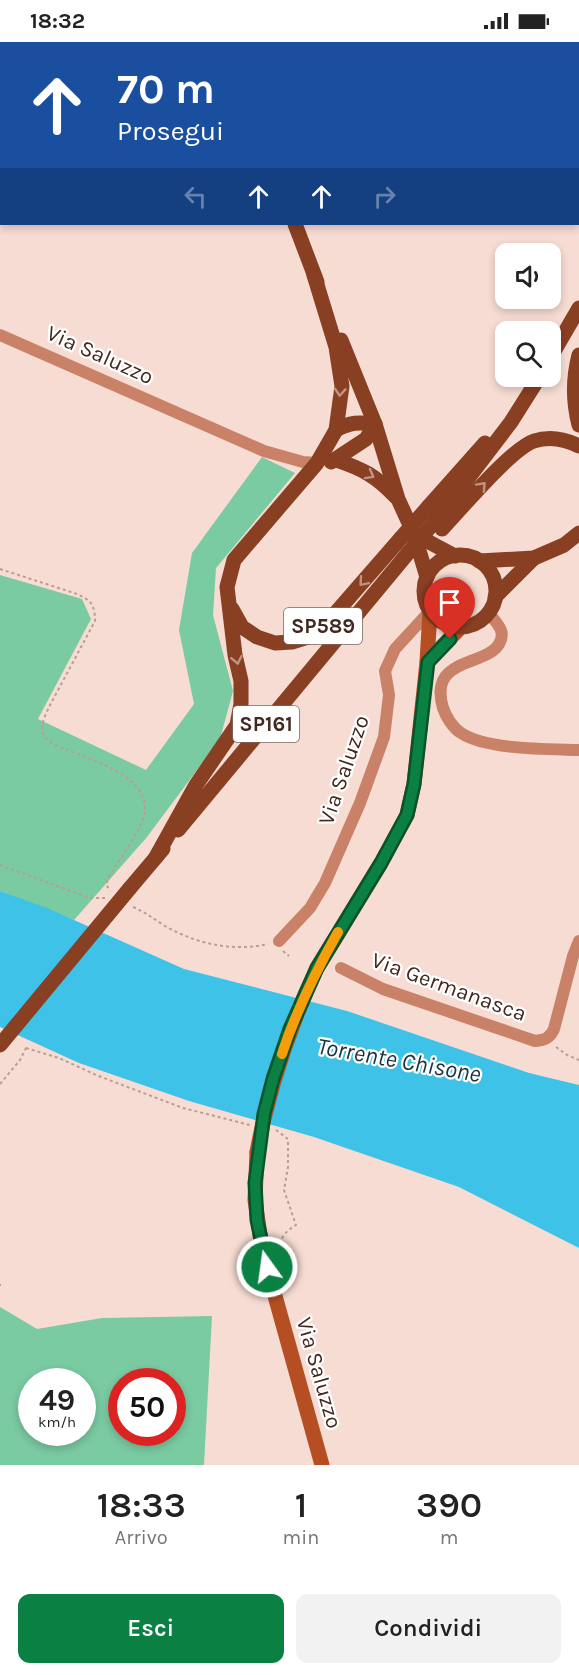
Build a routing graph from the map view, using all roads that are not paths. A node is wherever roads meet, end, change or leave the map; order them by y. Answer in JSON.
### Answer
{"nodes":[{"id":1,"x":295,"y":225,"type":"edge"},
{"id":2,"x":314,"y":275,"type":"junction"},
{"id":3,"x":579,"y":308,"type":"edge"},
{"id":4,"x":0,"y":335,"type":"edge"},
{"id":5,"x":561,"y":339,"type":"edge"},
{"id":6,"x":579,"y":355,"type":"edge"},
{"id":7,"x":533,"y":387,"type":"edge"},
{"id":8,"x":375,"y":424,"type":"junction"},
{"id":9,"x":579,"y":425,"type":"edge"},
{"id":10,"x":336,"y":430,"type":"junction"},
{"id":11,"x":579,"y":446,"type":"edge"},
{"id":12,"x":336,"y":460,"type":"junction"},
{"id":13,"x":317,"y":463,"type":"junction"},
{"id":14,"x":398,"y":499,"type":"junction"},
{"id":15,"x":436,"y":518,"type":"junction"},
{"id":16,"x":579,"y":533,"type":"edge"},
{"id":17,"x":408,"y":536,"type":"junction"},
{"id":18,"x":455,"y":556,"type":"junction"},
{"id":19,"x":534,"y":558,"type":"junction"},
{"id":20,"x":479,"y":561,"type":"junction"},
{"id":21,"x":427,"y":577,"type":"junction"},
{"id":22,"x":495,"y":597,"type":"junction"},
{"id":23,"x":228,"y":602,"type":"junction"},
{"id":24,"x":430,"y":611,"type":"junction"},
{"id":25,"x":489,"y":613,"type":"junction"},
{"id":26,"x":461,"y":627,"type":"junction"},
{"id":27,"x":428,"y":662,"type":"junction"},
{"id":28,"x":579,"y":750,"type":"edge"},
{"id":29,"x":156,"y":857,"type":"junction"},
{"id":30,"x":279,"y":941,"type":"road end"},
{"id":31,"x":579,"y":941,"type":"edge"},
{"id":32,"x":341,"y":968,"type":"dead end"},
{"id":33,"x":0,"y":1045,"type":"edge"},
{"id":34,"x":322,"y":1465,"type":"edge"}],
"edges":[{"from":1,"to":2,"type":"main road"},
{"from":2,"to":8,"type":"main road"},
{"from":2,"to":10,"type":"main road","one_way":true},
{"from":3,"to":5,"type":"main road"},
{"from":4,"to":13,"type":"street","name":"Via Saluzzo"},
{"from":6,"to":9,"type":"main road"},
{"from":7,"to":15,"type":"main road","number":"SP161"},
{"from":8,"to":10,"type":"main road"},
{"from":8,"to":12,"type":"main road"},
{"from":8,"to":14,"type":"main road"},
{"from":10,"to":13,"type":"main road"},
{"from":15,"to":11,"type":"main road","number":"SP589","one_way":true},
{"from":12,"to":13,"type":"main road"},
{"from":12,"to":14,"type":"main road","one_way":true},
{"from":13,"to":23,"type":"main road"},
{"from":14,"to":17,"type":"main road"},
{"from":15,"to":17,"type":"main road","number":"SP589","bridge":true},
{"from":15,"to":29,"type":"main road","number":"SP161","bridge":true},
{"from":16,"to":19,"type":"main road"},
{"from":17,"to":18,"type":"main road"},
{"from":17,"to":21,"type":"main road"},
{"from":17,"to":23,"type":"main road","number":"SP589","one_way":true},
{"from":18,"to":20,"type":"main road"},
{"from":18,"to":21,"type":"main road"},
{"from":19,"to":20,"type":"main road"},
{"from":19,"to":22,"type":"main road"},
{"from":20,"to":22,"type":"main road"},
{"from":21,"to":24,"type":"main road"},
{"from":22,"to":25,"type":"main road"},
{"from":23,"to":29,"type":"main road","one_way":true},
{"from":24,"to":26,"type":"main road"},
{"from":24,"to":27,"type":"main road","name":"Via Saluzzo"},
{"from":24,"to":30,"type":"street","name":"Via Saluzzo"},
{"from":25,"to":26,"type":"main road"},
{"from":25,"to":28,"type":"street"},
{"from":26,"to":27,"type":"main road"},
{"from":27,"to":34,"type":"main road","name":"Via Saluzzo","bridge":true},
{"from":29,"to":33,"type":"main road","number":"SP161","bridge":true},
{"from":31,"to":32,"type":"street","name":"Via Germanasca"}]}
